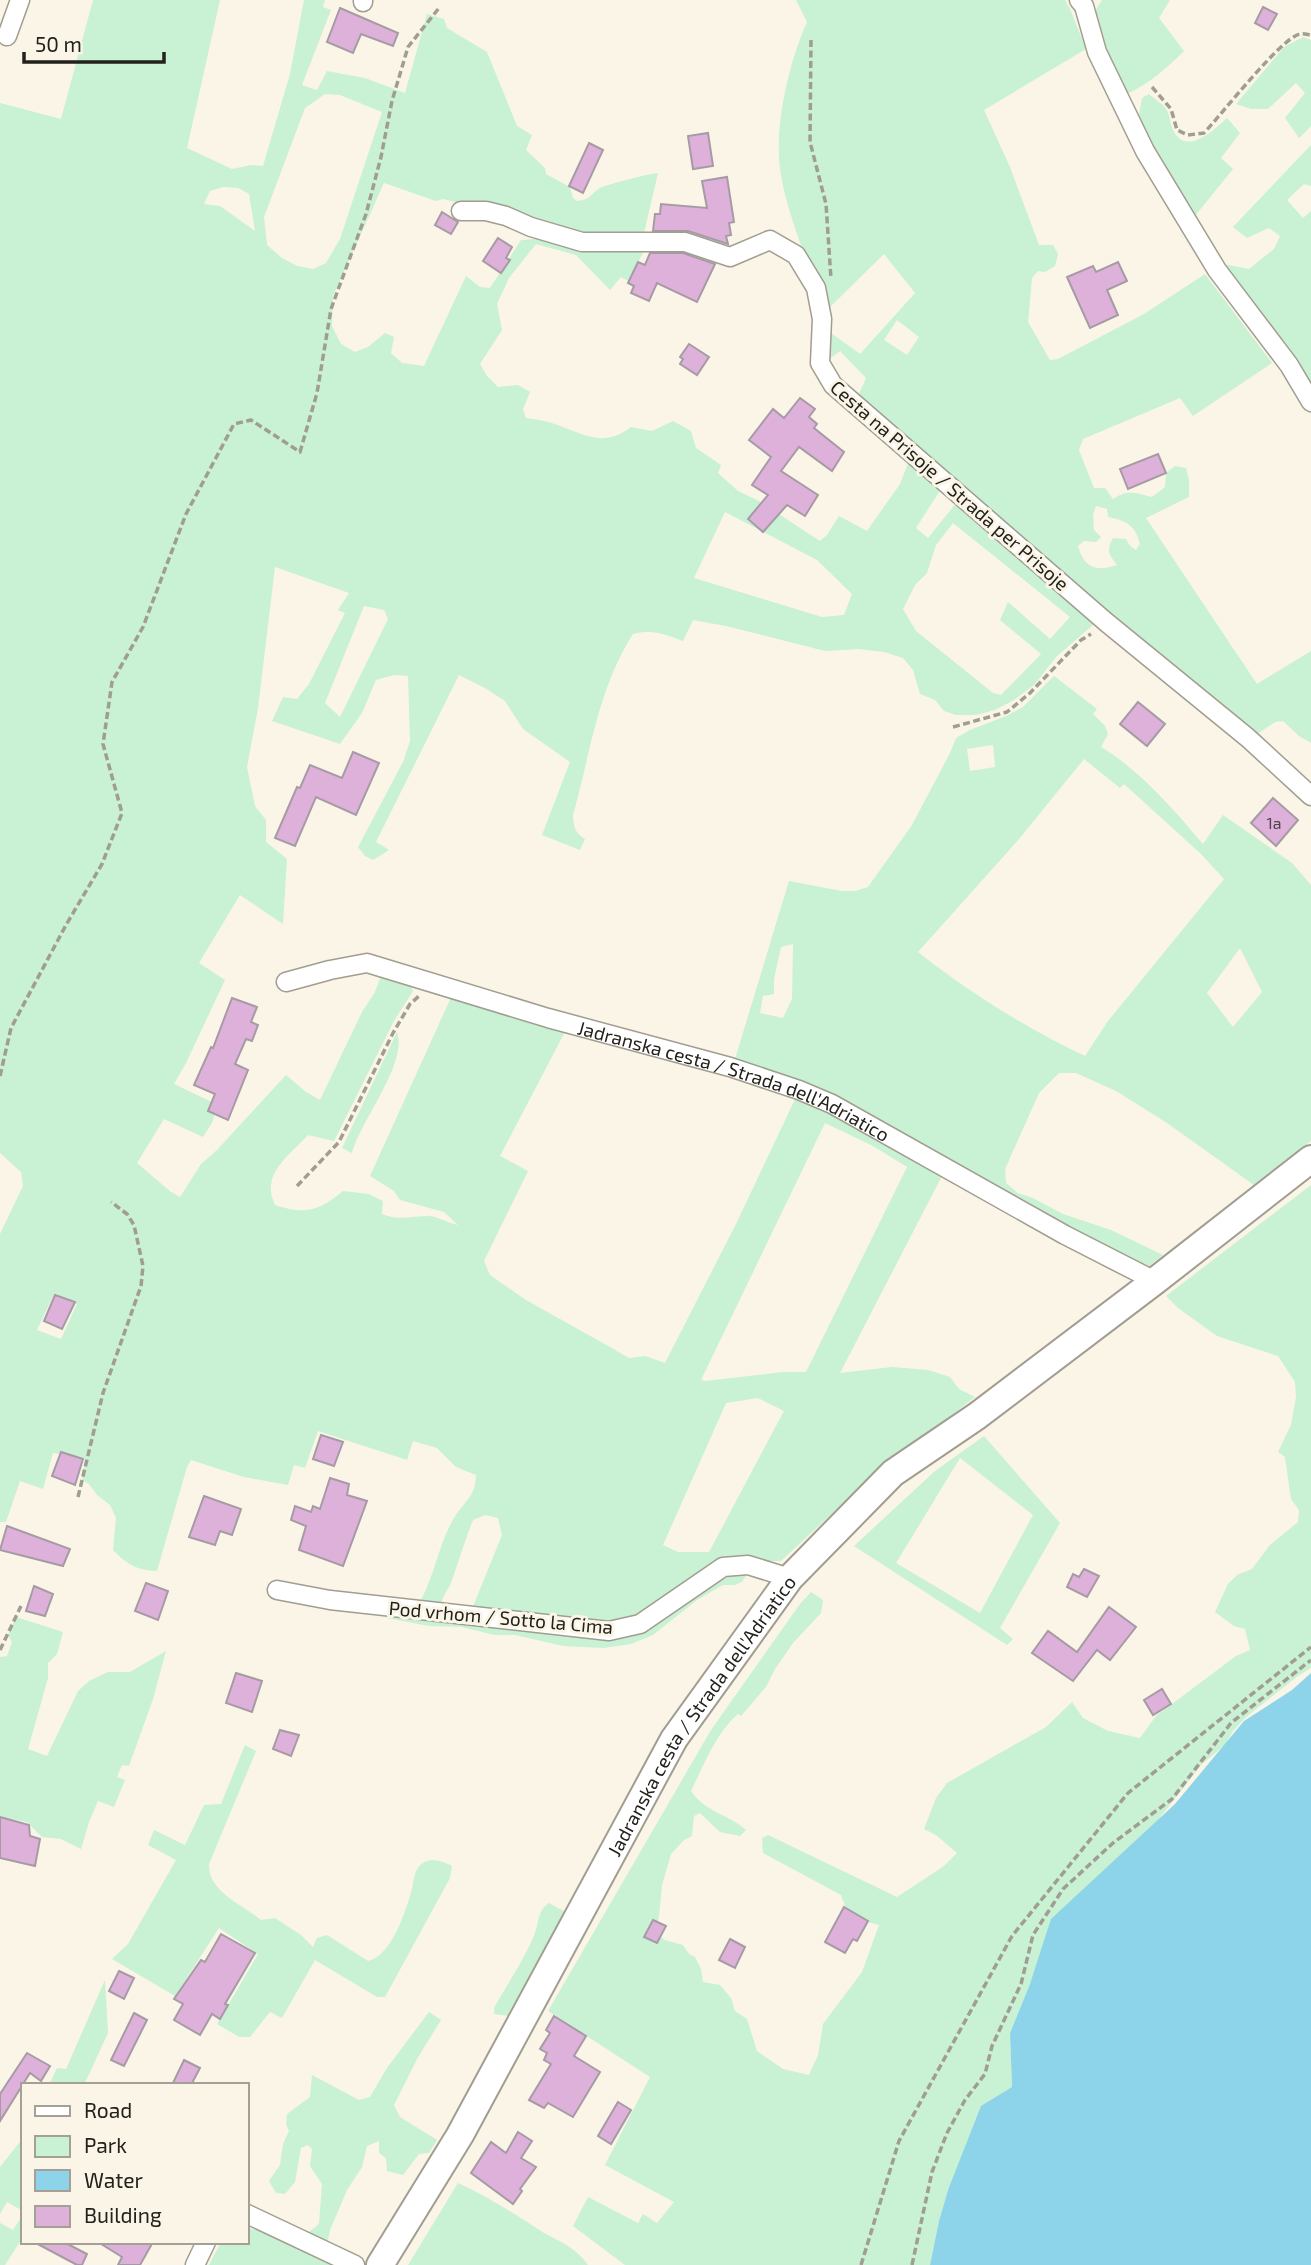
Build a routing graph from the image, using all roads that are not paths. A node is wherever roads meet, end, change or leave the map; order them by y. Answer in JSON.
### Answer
{"nodes":[{"id":1,"x":20,"y":0,"type":"edge"},
{"id":2,"x":1086,"y":2,"type":"edge"},
{"id":3,"x":7,"y":36,"type":"dead end"},
{"id":4,"x":461,"y":211,"type":"dead end"},
{"id":5,"x":1311,"y":402,"type":"edge"},
{"id":6,"x":1311,"y":796,"type":"edge"},
{"id":7,"x":286,"y":982,"type":"dead end"},
{"id":8,"x":1311,"y":1158,"type":"edge"},
{"id":9,"x":1156,"y":1281,"type":"junction"},
{"id":10,"x":790,"y":1578,"type":"junction"},
{"id":11,"x":277,"y":1590,"type":"dead end"},
{"id":12,"x":248,"y":2214,"type":"edge"},
{"id":13,"x":205,"y":2244,"type":"edge"},
{"id":14,"x":195,"y":2265,"type":"edge"},
{"id":15,"x":355,"y":2265,"type":"edge"},
{"id":16,"x":380,"y":2265,"type":"edge"}],
"edges":[{"from":1,"to":3,"type":"street"},
{"from":2,"to":5,"type":"street"},
{"from":4,"to":6,"type":"street","name":"Cesta na Prisoje / Strada per Prisoje"},
{"from":7,"to":9,"type":"street","name":"Jadranska cesta / Strada dell'Adriatico"},
{"from":8,"to":9,"type":"main road","name":"Jadranska cesta / Strada dell'Adriatico"},
{"from":9,"to":10,"type":"main road","name":"Jadranska cesta / Strada dell'Adriatico"},
{"from":10,"to":11,"type":"street","name":"Pod vrhom / Sotto la Cima"},
{"from":10,"to":16,"type":"main road","name":"Jadranska cesta / Strada dell'Adriatico"},
{"from":12,"to":15,"type":"street"},
{"from":13,"to":14,"type":"street"}]}
